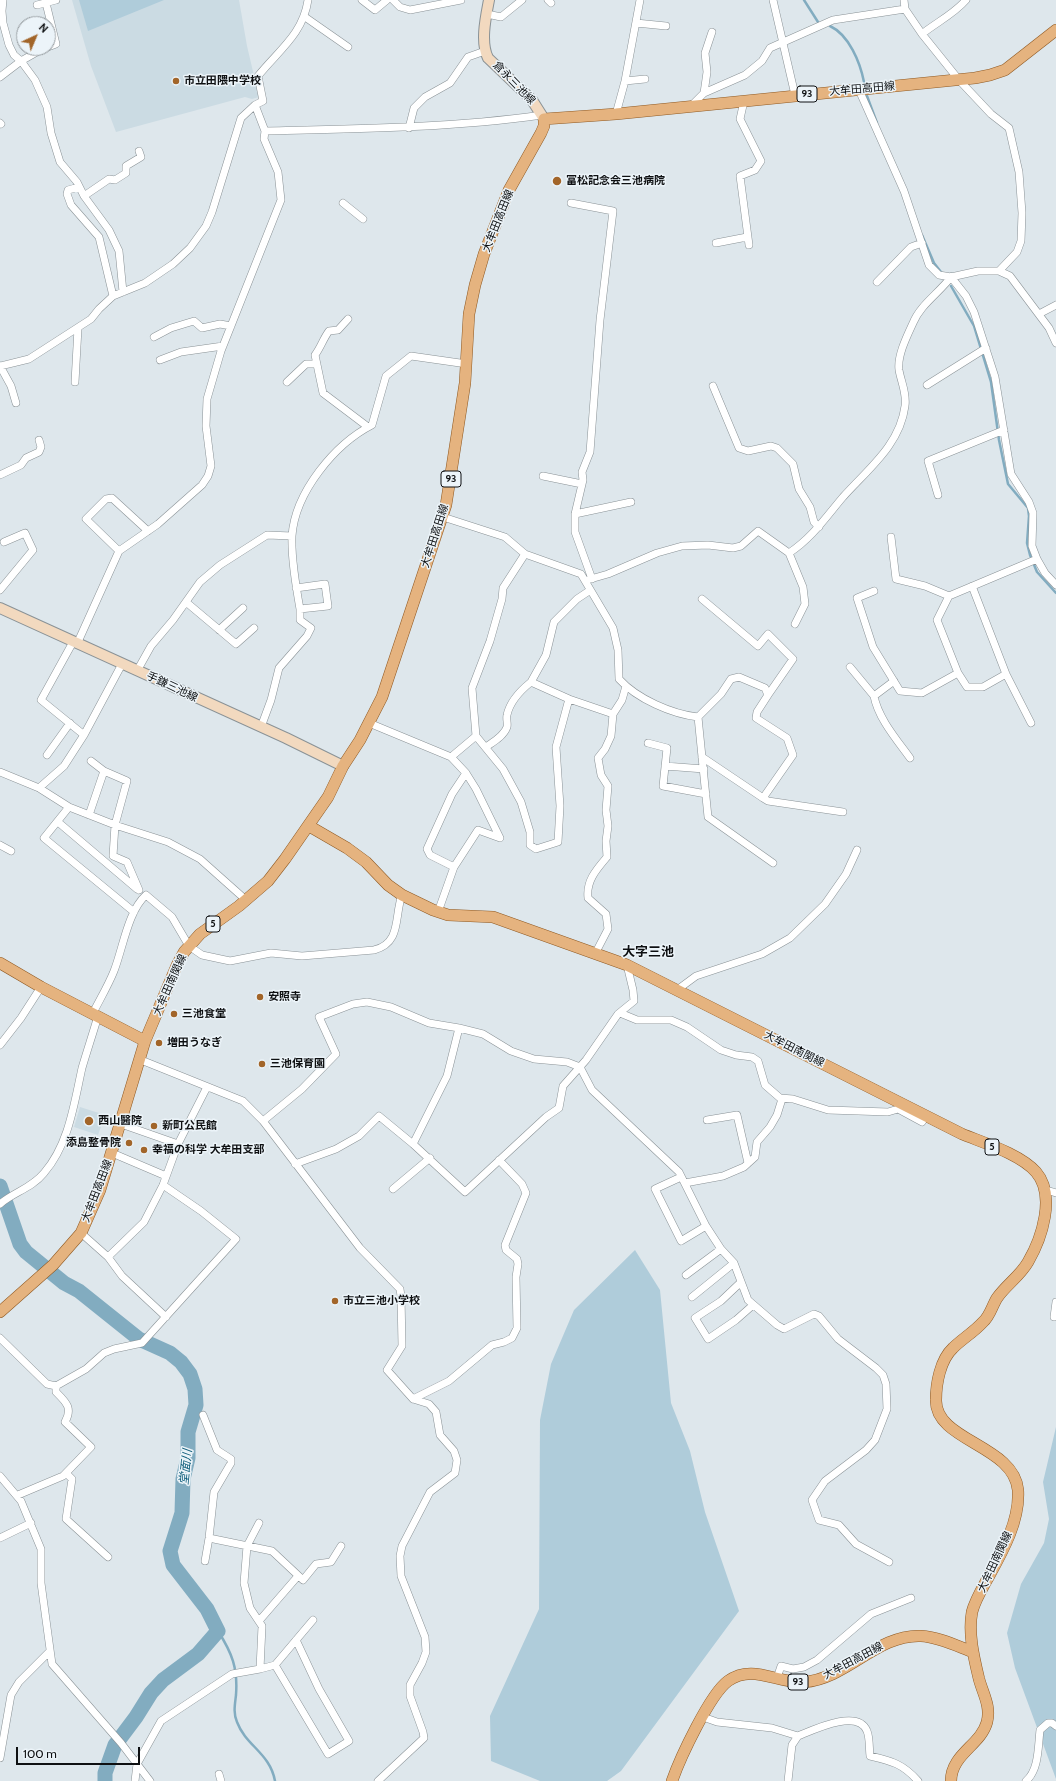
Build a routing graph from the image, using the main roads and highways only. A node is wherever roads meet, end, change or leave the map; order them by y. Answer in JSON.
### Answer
{"nodes":[{"id":1,"x":489,"y":0,"type":"edge"},
{"id":2,"x":1056,"y":30,"type":"edge"},
{"id":3,"x":543,"y":117,"type":"junction"},
{"id":4,"x":0,"y":608,"type":"edge"},
{"id":5,"x":343,"y":766,"type":"junction"},
{"id":6,"x":309,"y":826,"type":"junction"},
{"id":7,"x":0,"y":963,"type":"edge"},
{"id":8,"x":145,"y":1041,"type":"junction"},
{"id":9,"x":1051,"y":1192,"type":"edge"},
{"id":10,"x":0,"y":1312,"type":"edge"},
{"id":11,"x":973,"y":1652,"type":"junction"},
{"id":12,"x":672,"y":1781,"type":"edge"},
{"id":13,"x":951,"y":1781,"type":"edge"}],
"edges":[{"from":1,"to":3,"type":"main road","name":"倉永三池線"},
{"from":2,"to":3,"type":"main road","name":"大牟田高田線","number":"93"},
{"from":3,"to":5,"type":"main road","name":"大牟田高田線","number":"93"},
{"from":4,"to":5,"type":"main road","name":"手鎌三池線"},
{"from":5,"to":6,"type":"main road","name":"大牟田高田線","number":"93"},
{"from":6,"to":8,"type":"main road","name":"大牟田南関線","number":"5"},
{"from":6,"to":9,"type":"main road","name":"大牟田南関線","number":"5"},
{"from":7,"to":8,"type":"main road"},
{"from":8,"to":10,"type":"main road","name":"大牟田高田線"},
{"from":9,"to":11,"type":"main road","name":"大牟田南関線","number":"5"},
{"from":11,"to":12,"type":"main road","name":"大牟田高田線","number":"93"},
{"from":11,"to":13,"type":"main road","name":"大牟田南関線","number":"5"}]}
